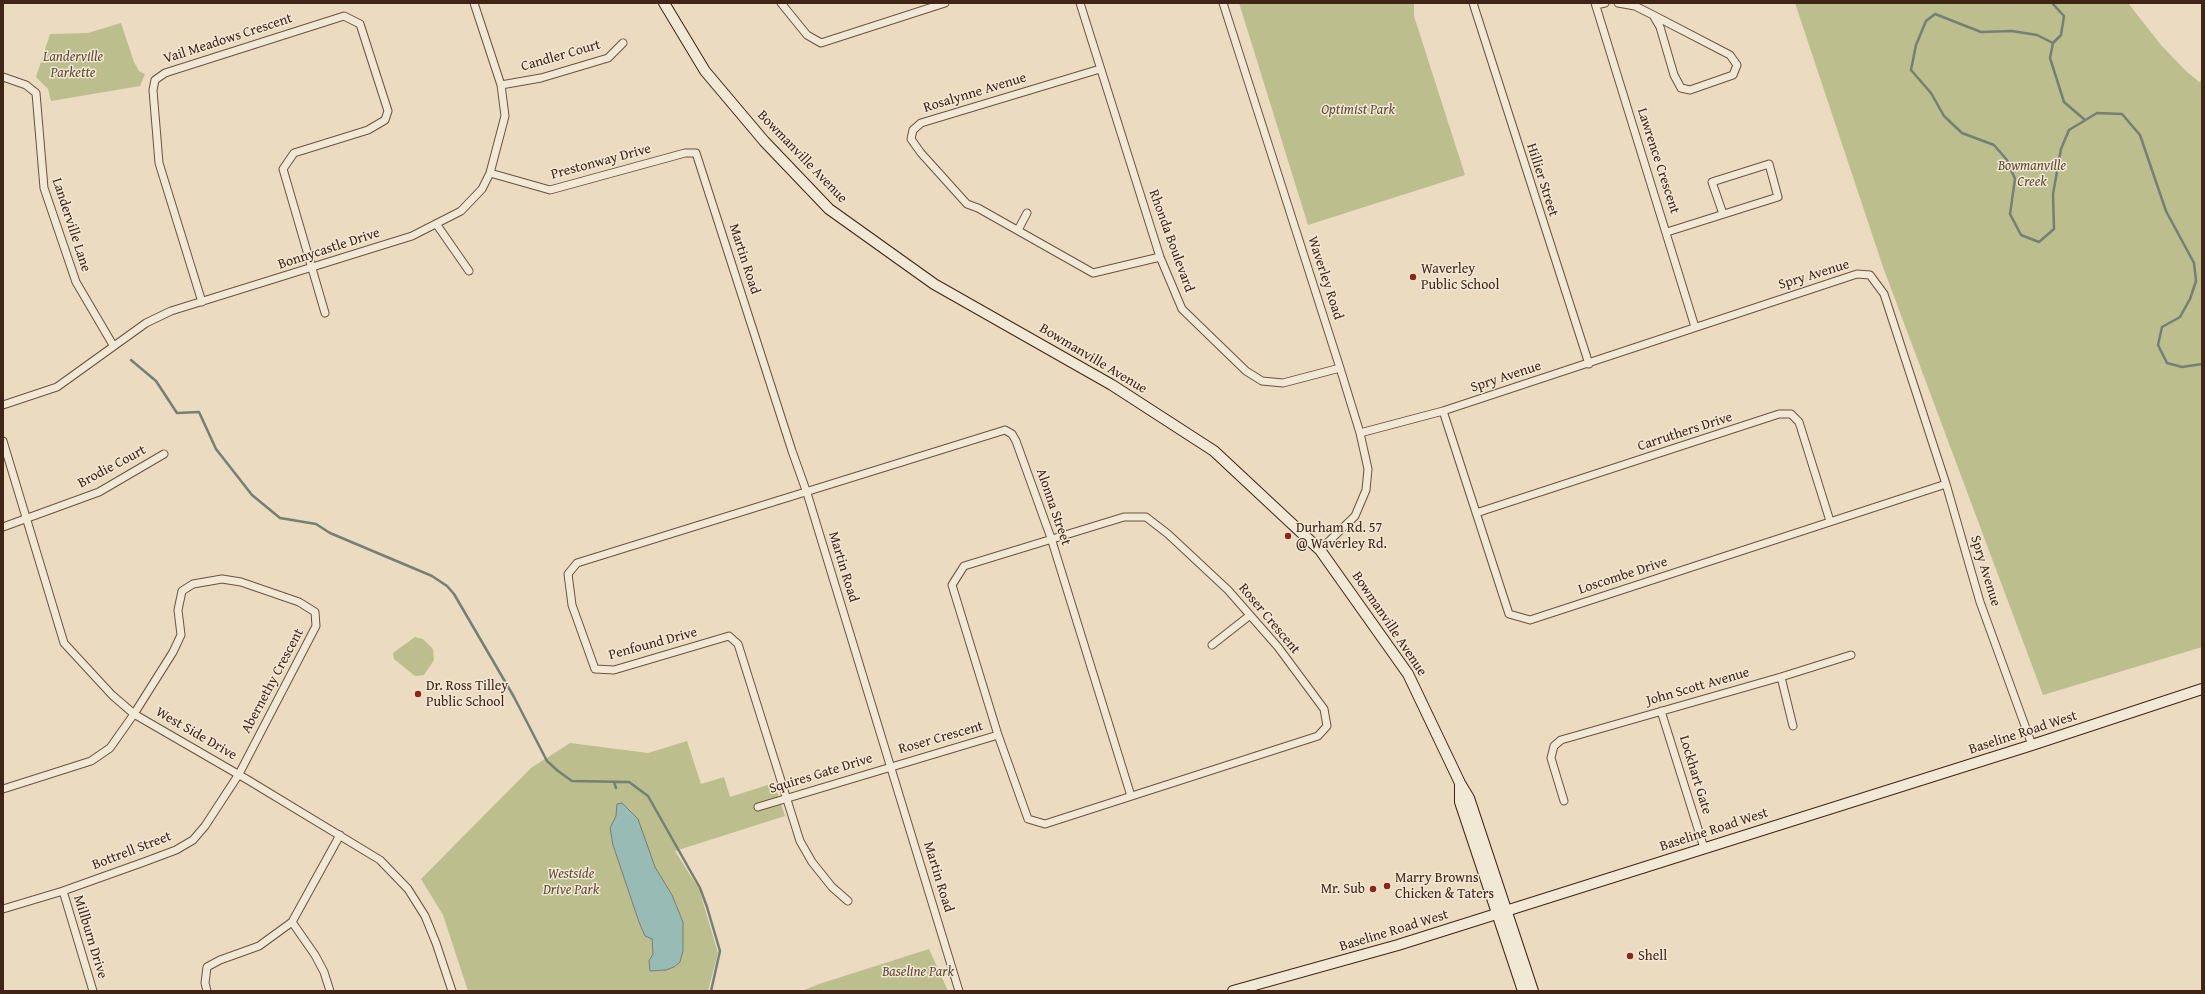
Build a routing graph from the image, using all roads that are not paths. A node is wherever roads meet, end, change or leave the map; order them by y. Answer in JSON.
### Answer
{"nodes":[{"id":1,"x":474,"y":3,"type":"edge"},
{"id":2,"x":664,"y":3,"type":"edge"},
{"id":3,"x":781,"y":3,"type":"edge"},
{"id":4,"x":945,"y":3,"type":"edge"},
{"id":5,"x":1080,"y":3,"type":"edge"},
{"id":6,"x":1223,"y":3,"type":"edge"},
{"id":7,"x":1473,"y":3,"type":"edge"},
{"id":8,"x":1605,"y":3,"type":"edge"},
{"id":9,"x":1618,"y":3,"type":"edge"},
{"id":10,"x":1596,"y":4,"type":"edge"},
{"id":11,"x":1653,"y":15,"type":"junction"},
{"id":12,"x":623,"y":43,"type":"dead end"},
{"id":13,"x":1100,"y":69,"type":"junction"},
{"id":14,"x":3,"y":77,"type":"edge"},
{"id":15,"x":501,"y":85,"type":"junction"},
{"id":16,"x":696,"y":153,"type":"joint"},
{"id":17,"x":490,"y":173,"type":"junction"},
{"id":18,"x":1027,"y":213,"type":"dead end"},
{"id":19,"x":1723,"y":214,"type":"junction"},
{"id":20,"x":437,"y":225,"type":"junction"},
{"id":21,"x":1018,"y":230,"type":"junction"},
{"id":22,"x":1667,"y":232,"type":"junction"},
{"id":23,"x":1160,"y":257,"type":"junction"},
{"id":24,"x":313,"y":268,"type":"junction"},
{"id":25,"x":469,"y":271,"type":"dead end"},
{"id":26,"x":202,"y":302,"type":"junction"},
{"id":27,"x":325,"y":313,"type":"dead end"},
{"id":28,"x":1695,"y":327,"type":"junction"},
{"id":29,"x":113,"y":345,"type":"junction"},
{"id":30,"x":1589,"y":364,"type":"junction"},
{"id":31,"x":1340,"y":368,"type":"junction"},
{"id":32,"x":3,"y":405,"type":"edge"},
{"id":33,"x":1443,"y":411,"type":"junction"},
{"id":34,"x":1360,"y":433,"type":"junction"},
{"id":35,"x":3,"y":441,"type":"edge"},
{"id":36,"x":164,"y":454,"type":"dead end"},
{"id":37,"x":1946,"y":484,"type":"junction"},
{"id":38,"x":807,"y":493,"type":"junction"},
{"id":39,"x":1476,"y":513,"type":"junction"},
{"id":40,"x":26,"y":519,"type":"junction"},
{"id":41,"x":1830,"y":522,"type":"junction"},
{"id":42,"x":3,"y":527,"type":"edge"},
{"id":43,"x":1051,"y":538,"type":"junction"},
{"id":44,"x":1320,"y":550,"type":"junction"},
{"id":45,"x":1249,"y":616,"type":"junction"},
{"id":46,"x":1212,"y":645,"type":"dead end"},
{"id":47,"x":1851,"y":655,"type":"dead end"},
{"id":48,"x":1781,"y":677,"type":"junction"},
{"id":49,"x":2202,"y":689,"type":"edge"},
{"id":50,"x":1661,"y":711,"type":"junction"},
{"id":51,"x":134,"y":714,"type":"junction"},
{"id":52,"x":1793,"y":726,"type":"dead end"},
{"id":53,"x":998,"y":736,"type":"junction"},
{"id":54,"x":2032,"y":745,"type":"junction"},
{"id":55,"x":891,"y":766,"type":"junction"},
{"id":56,"x":238,"y":774,"type":"junction"},
{"id":57,"x":3,"y":789,"type":"edge"},
{"id":58,"x":1131,"y":796,"type":"junction"},
{"id":59,"x":786,"y":798,"type":"junction"},
{"id":60,"x":1564,"y":802,"type":"dead end"},
{"id":61,"x":758,"y":807,"type":"dead end"},
{"id":62,"x":340,"y":836,"type":"junction"},
{"id":63,"x":1704,"y":848,"type":"junction"},
{"id":64,"x":63,"y":891,"type":"junction"},
{"id":65,"x":848,"y":901,"type":"dead end"},
{"id":66,"x":3,"y":909,"type":"edge"},
{"id":67,"x":1502,"y":911,"type":"junction"},
{"id":68,"x":292,"y":922,"type":"junction"},
{"id":69,"x":1238,"y":990,"type":"edge"},
{"id":70,"x":93,"y":991,"type":"edge"},
{"id":71,"x":207,"y":991,"type":"edge"},
{"id":72,"x":330,"y":991,"type":"edge"},
{"id":73,"x":452,"y":991,"type":"edge"},
{"id":74,"x":959,"y":991,"type":"edge"},
{"id":75,"x":1523,"y":991,"type":"edge"},
{"id":76,"x":1533,"y":991,"type":"edge"}],
"edges":[{"from":1,"to":15,"type":"street","name":"Bonnycastle Drive"},
{"from":2,"to":44,"type":"main road","name":"Bowmanville Avenue"},
{"from":3,"to":4,"type":"street"},
{"from":5,"to":13,"type":"street","name":"Rhonda Boulevard"},
{"from":6,"to":31,"type":"street","name":"Waverley Road"},
{"from":7,"to":30,"type":"street","name":"Hillier Street"},
{"from":8,"to":10,"type":"street"},
{"from":9,"to":11,"type":"street"},
{"from":10,"to":22,"type":"street","name":"Lawrence Crescent"},
{"from":11,"to":11,"type":"street"},
{"from":12,"to":15,"type":"street","name":"Candler Court"},
{"from":13,"to":21,"type":"street","name":"Rosalynne Avenue"},
{"from":13,"to":23,"type":"street","name":"Rhonda Boulevard"},
{"from":14,"to":29,"type":"street","name":"Landerville Lane"},
{"from":15,"to":17,"type":"street","name":"Bonnycastle Drive"},
{"from":16,"to":17,"type":"street","name":"Prestonway Drive"},
{"from":16,"to":38,"type":"street","name":"Martin Road"},
{"from":17,"to":20,"type":"street","name":"Bonnycastle Drive"},
{"from":18,"to":21,"type":"street"},
{"from":19,"to":19,"type":"street"},
{"from":19,"to":22,"type":"street"},
{"from":20,"to":24,"type":"street","name":"Bonnycastle Drive"},
{"from":20,"to":25,"type":"street"},
{"from":21,"to":23,"type":"street","name":"Rosalynne Avenue"},
{"from":22,"to":28,"type":"street","name":"Lawrence Crescent"},
{"from":23,"to":31,"type":"street","name":"Rhonda Boulevard"},
{"from":24,"to":26,"type":"street","name":"Bonnycastle Drive"},
{"from":24,"to":26,"type":"street","name":"Vail Meadows Crescent"},
{"from":24,"to":27,"type":"street"},
{"from":26,"to":29,"type":"street","name":"Bonnycastle Drive"},
{"from":28,"to":30,"type":"street","name":"Spry Avenue"},
{"from":28,"to":37,"type":"street","name":"Spry Avenue"},
{"from":29,"to":32,"type":"street","name":"Bonnycastle Drive"},
{"from":30,"to":33,"type":"street","name":"Spry Avenue"},
{"from":31,"to":34,"type":"street","name":"Waverley Road"},
{"from":33,"to":34,"type":"street","name":"Spry Avenue"},
{"from":33,"to":39,"type":"street","name":"Loscombe Drive"},
{"from":34,"to":44,"type":"street","name":"Waverley Road"},
{"from":35,"to":40,"type":"street","name":"West Side Drive"},
{"from":36,"to":40,"type":"street","name":"Brodie Court"},
{"from":37,"to":41,"type":"street","name":"Loscombe Drive"},
{"from":37,"to":54,"type":"street","name":"Spry Avenue"},
{"from":38,"to":43,"type":"street","name":"Alonna Street"},
{"from":38,"to":55,"type":"street","name":"Martin Road"},
{"from":38,"to":59,"type":"street","name":"Penfound Drive"},
{"from":39,"to":41,"type":"street","name":"Loscombe Drive"},
{"from":39,"to":41,"type":"street","name":"Carruthers Drive"},
{"from":40,"to":42,"type":"street","name":"Brodie Court"},
{"from":40,"to":51,"type":"street","name":"West Side Drive"},
{"from":43,"to":45,"type":"street","name":"Roser Crescent"},
{"from":43,"to":53,"type":"street","name":"Roser Crescent"},
{"from":43,"to":58,"type":"street","name":"Alonna Street"},
{"from":44,"to":67,"type":"main road","name":"Bowmanville Avenue"},
{"from":45,"to":46,"type":"street"},
{"from":45,"to":58,"type":"street","name":"Roser Crescent"},
{"from":47,"to":48,"type":"street","name":"John Scott Avenue"},
{"from":48,"to":50,"type":"street","name":"John Scott Avenue"},
{"from":48,"to":52,"type":"street"},
{"from":49,"to":54,"type":"main road","name":"Baseline Road West"},
{"from":50,"to":60,"type":"street","name":"John Scott Avenue"},
{"from":50,"to":63,"type":"street","name":"Lockhart Gate"},
{"from":51,"to":56,"type":"street","name":"West Side Drive"},
{"from":51,"to":56,"type":"street","name":"Abernethy Crescent"},
{"from":51,"to":57,"type":"street"},
{"from":53,"to":55,"type":"street","name":"Roser Crescent"},
{"from":53,"to":58,"type":"street","name":"Roser Crescent"},
{"from":54,"to":63,"type":"main road","name":"Baseline Road West"},
{"from":55,"to":59,"type":"street","name":"Squires Gate Drive"},
{"from":55,"to":74,"type":"street","name":"Martin Road"},
{"from":56,"to":62,"type":"street","name":"West Side Drive"},
{"from":56,"to":64,"type":"street","name":"Bottrell Street"},
{"from":59,"to":61,"type":"street","name":"Squires Gate Drive"},
{"from":59,"to":65,"type":"street"},
{"from":62,"to":68,"type":"street"},
{"from":62,"to":73,"type":"street","name":"West Side Drive"},
{"from":63,"to":67,"type":"main road","name":"Baseline Road West"},
{"from":64,"to":66,"type":"street","name":"Bottrell Street"},
{"from":64,"to":70,"type":"street","name":"Millburn Drive"},
{"from":67,"to":69,"type":"main road","name":"Baseline Road West"},
{"from":67,"to":75,"type":"main road","name":"Bowmanville Avenue"},
{"from":67,"to":76,"type":"main road","name":"Bowmanville Avenue"},
{"from":68,"to":71,"type":"street"},
{"from":68,"to":72,"type":"street"}]}
